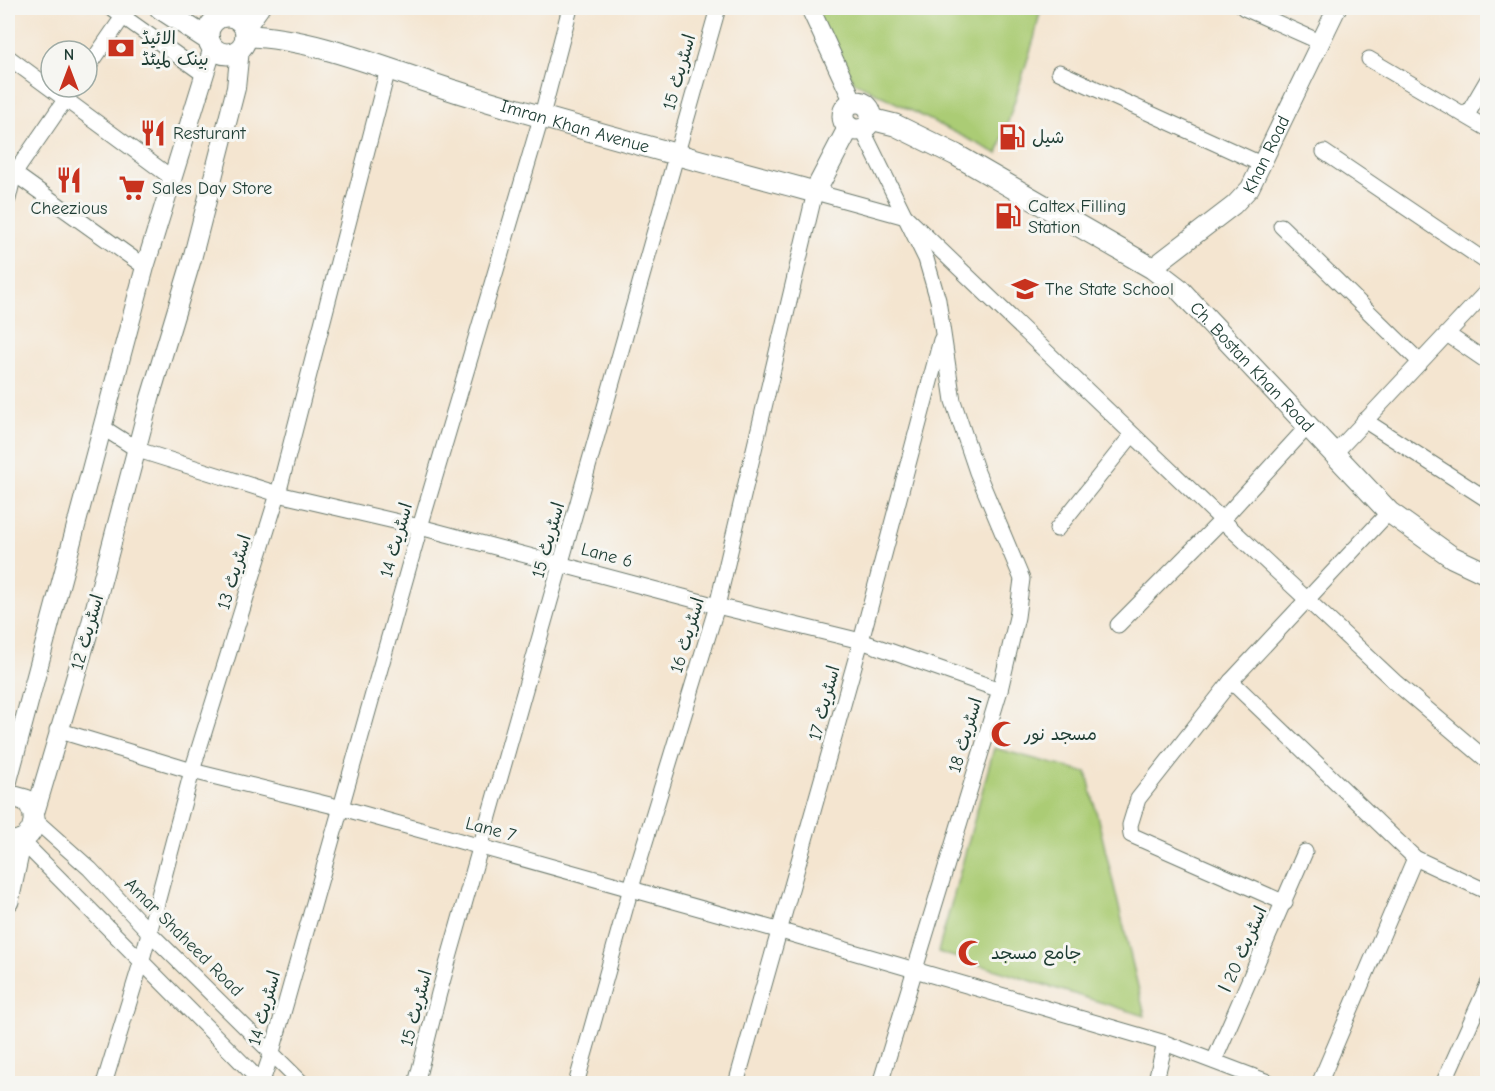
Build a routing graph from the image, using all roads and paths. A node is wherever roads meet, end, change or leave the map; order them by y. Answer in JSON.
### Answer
{"nodes":[{"id":1,"x":160,"y":8,"type":"edge"},
{"id":2,"x":260,"y":8,"type":"edge"},
{"id":3,"x":570,"y":8,"type":"edge"},
{"id":4,"x":718,"y":8,"type":"edge"},
{"id":5,"x":810,"y":8,"type":"edge"},
{"id":6,"x":1244,"y":8,"type":"edge"},
{"id":7,"x":1337,"y":8,"type":"edge"},
{"id":8,"x":121,"y":10,"type":"edge"},
{"id":9,"x":221,"y":12,"type":"edge"},
{"id":10,"x":244,"y":38,"type":"junction"},
{"id":11,"x":1320,"y":42,"type":"junction"},
{"id":12,"x":211,"y":44,"type":"junction"},
{"id":13,"x":99,"y":48,"type":"edge"},
{"id":14,"x":8,"y":57,"type":"edge"},
{"id":15,"x":1369,"y":59,"type":"dead end"},
{"id":16,"x":388,"y":69,"type":"junction"},
{"id":17,"x":1059,"y":72,"type":"dead end"},
{"id":18,"x":205,"y":75,"type":"junction"},
{"id":19,"x":1488,"y":79,"type":"edge"},
{"id":20,"x":65,"y":100,"type":"junction"},
{"id":21,"x":854,"y":103,"type":"joint"},
{"id":22,"x":542,"y":115,"type":"junction"},
{"id":23,"x":1467,"y":115,"type":"junction"},
{"id":24,"x":861,"y":125,"type":"junction"},
{"id":25,"x":1488,"y":129,"type":"edge"},
{"id":26,"x":1324,"y":152,"type":"dead end"},
{"id":27,"x":676,"y":154,"type":"junction"},
{"id":28,"x":1261,"y":164,"type":"junction"},
{"id":29,"x":11,"y":171,"type":"edge"},
{"id":30,"x":172,"y":178,"type":"junction"},
{"id":31,"x":815,"y":192,"type":"junction"},
{"id":32,"x":8,"y":200,"type":"edge"},
{"id":33,"x":906,"y":217,"type":"junction"},
{"id":34,"x":1281,"y":226,"type":"dead end"},
{"id":35,"x":1488,"y":263,"type":"edge"},
{"id":36,"x":145,"y":267,"type":"junction"},
{"id":37,"x":1152,"y":268,"type":"junction"},
{"id":38,"x":1488,"y":290,"type":"edge"},
{"id":39,"x":943,"y":332,"type":"junction"},
{"id":40,"x":1447,"y":334,"type":"junction"},
{"id":41,"x":1420,"y":362,"type":"junction"},
{"id":42,"x":1488,"y":362,"type":"edge"},
{"id":43,"x":1364,"y":420,"type":"junction"},
{"id":44,"x":1308,"y":426,"type":"junction"},
{"id":45,"x":102,"y":427,"type":"junction"},
{"id":46,"x":1132,"y":435,"type":"junction"},
{"id":47,"x":138,"y":450,"type":"junction"},
{"id":48,"x":1334,"y":454,"type":"junction"},
{"id":49,"x":278,"y":494,"type":"junction"},
{"id":50,"x":1488,"y":500,"type":"edge"},
{"id":51,"x":1389,"y":512,"type":"junction"},
{"id":52,"x":1222,"y":520,"type":"junction"},
{"id":53,"x":420,"y":527,"type":"junction"},
{"id":54,"x":1057,"y":529,"type":"dead end"},
{"id":55,"x":562,"y":563,"type":"junction"},
{"id":56,"x":1488,"y":574,"type":"edge"},
{"id":57,"x":1307,"y":599,"type":"junction"},
{"id":58,"x":717,"y":606,"type":"junction"},
{"id":59,"x":1118,"y":625,"type":"dead end"},
{"id":60,"x":861,"y":641,"type":"junction"},
{"id":61,"x":1231,"y":681,"type":"junction"},
{"id":62,"x":999,"y":690,"type":"junction"},
{"id":63,"x":57,"y":730,"type":"junction"},
{"id":64,"x":1488,"y":761,"type":"edge"},
{"id":65,"x":192,"y":771,"type":"junction"},
{"id":66,"x":8,"y":781,"type":"edge"},
{"id":67,"x":8,"y":795,"type":"edge"},
{"id":68,"x":342,"y":808,"type":"junction"},
{"id":69,"x":35,"y":817,"type":"junction"},
{"id":70,"x":14,"y":841,"type":"edge"},
{"id":71,"x":482,"y":847,"type":"junction"},
{"id":72,"x":1305,"y":852,"type":"dead end"},
{"id":73,"x":1415,"y":858,"type":"junction"},
{"id":74,"x":631,"y":888,"type":"junction"},
{"id":75,"x":1488,"y":892,"type":"edge"},
{"id":76,"x":8,"y":901,"type":"edge"},
{"id":77,"x":1285,"y":903,"type":"junction"},
{"id":78,"x":781,"y":931,"type":"junction"},
{"id":79,"x":149,"y":933,"type":"junction"},
{"id":80,"x":141,"y":963,"type":"junction"},
{"id":81,"x":914,"y":972,"type":"junction"},
{"id":82,"x":1488,"y":984,"type":"edge"},
{"id":83,"x":1165,"y":1043,"type":"junction"},
{"id":84,"x":272,"y":1052,"type":"junction"},
{"id":85,"x":1214,"y":1061,"type":"junction"},
{"id":86,"x":104,"y":1083,"type":"edge"},
{"id":87,"x":262,"y":1083,"type":"edge"},
{"id":88,"x":303,"y":1083,"type":"edge"},
{"id":89,"x":416,"y":1083,"type":"edge"},
{"id":90,"x":576,"y":1083,"type":"edge"},
{"id":91,"x":736,"y":1083,"type":"edge"},
{"id":92,"x":880,"y":1083,"type":"edge"},
{"id":93,"x":1155,"y":1083,"type":"edge"},
{"id":94,"x":1270,"y":1083,"type":"edge"},
{"id":95,"x":1319,"y":1083,"type":"edge"},
{"id":96,"x":1443,"y":1083,"type":"edge"}],
"edges":[{"from":1,"to":12,"type":"main road"},
{"from":2,"to":10,"type":"street"},
{"from":3,"to":22,"type":"street","name":"اسٹریٹ 14"},
{"from":4,"to":27,"type":"street","name":"اسٹریٹ 15"},
{"from":5,"to":21,"type":"street"},
{"from":6,"to":11,"type":"street"},
{"from":7,"to":11,"type":"street","name":"Khan Road"},
{"from":8,"to":13,"type":"street"},
{"from":8,"to":18,"type":"street"},
{"from":9,"to":10,"type":"main road"},
{"from":9,"to":12,"type":"main road"},
{"from":10,"to":12,"type":"main road"},
{"from":10,"to":16,"type":"main road","name":"Imran Khan Avenue"},
{"from":10,"to":47,"type":"street","name":"اسٹریٹ 12"},
{"from":11,"to":28,"type":"street","name":"Khan Road"},
{"from":12,"to":18,"type":"street"},
{"from":14,"to":20,"type":"street"},
{"from":15,"to":23,"type":"street"},
{"from":16,"to":22,"type":"main road","name":"Imran Khan Avenue"},
{"from":16,"to":49,"type":"street","name":"اسٹریٹ 13"},
{"from":17,"to":28,"type":"street"},
{"from":18,"to":30,"type":"street"},
{"from":19,"to":23,"type":"street"},
{"from":20,"to":29,"type":"street"},
{"from":20,"to":30,"type":"street"},
{"from":21,"to":24,"type":"main road"},
{"from":22,"to":27,"type":"main road","name":"Imran Khan Avenue"},
{"from":22,"to":53,"type":"street","name":"اسٹریٹ 14"},
{"from":23,"to":25,"type":"street"},
{"from":24,"to":31,"type":"main road"},
{"from":24,"to":33,"type":"street","name":"اسٹریٹ 18"},
{"from":24,"to":37,"type":"main road","name":"Ch. Bostan Khan Road"},
{"from":26,"to":35,"type":"street"},
{"from":27,"to":31,"type":"main road","name":"Imran Khan Avenue"},
{"from":27,"to":55,"type":"street","name":"اسٹریٹ 15"},
{"from":28,"to":37,"type":"street","name":"Khan Road"},
{"from":29,"to":32,"type":"street"},
{"from":29,"to":36,"type":"street"},
{"from":30,"to":36,"type":"street"},
{"from":31,"to":33,"type":"street","name":"Imran Khan Avenue"},
{"from":31,"to":58,"type":"street","name":"اسٹریٹ 16"},
{"from":33,"to":39,"type":"street","name":"اسٹریٹ 18"},
{"from":33,"to":46,"type":"street"},
{"from":34,"to":41,"type":"street"},
{"from":36,"to":45,"type":"street"},
{"from":37,"to":44,"type":"main road","name":"Ch. Bostan Khan Road"},
{"from":38,"to":40,"type":"street"},
{"from":39,"to":60,"type":"street","name":"اسٹریٹ 17"},
{"from":39,"to":62,"type":"street","name":"اسٹریٹ 18"},
{"from":40,"to":41,"type":"street"},
{"from":40,"to":42,"type":"street"},
{"from":41,"to":43,"type":"street"},
{"from":43,"to":48,"type":"street"},
{"from":43,"to":50,"type":"street"},
{"from":44,"to":48,"type":"main road","name":"Ch. Bostan Khan Road"},
{"from":44,"to":52,"type":"street"},
{"from":45,"to":47,"type":"street","name":"Lane 6"},
{"from":45,"to":66,"type":"street"},
{"from":46,"to":52,"type":"street"},
{"from":46,"to":54,"type":"street"},
{"from":47,"to":49,"type":"street","name":"Lane 6"},
{"from":47,"to":63,"type":"street","name":"اسٹریٹ 12"},
{"from":48,"to":51,"type":"main road","name":"Ch. Bostan Khan Road"},
{"from":49,"to":53,"type":"street","name":"Lane 6"},
{"from":49,"to":65,"type":"street","name":"اسٹریٹ 13"},
{"from":51,"to":56,"type":"main road","name":"Ch. Bostan Khan Road"},
{"from":51,"to":57,"type":"street"},
{"from":52,"to":57,"type":"street"},
{"from":52,"to":59,"type":"street"},
{"from":53,"to":55,"type":"street","name":"Lane 6"},
{"from":53,"to":68,"type":"street","name":"اسٹریٹ 14"},
{"from":55,"to":58,"type":"street","name":"Lane 6"},
{"from":55,"to":71,"type":"street","name":"اسٹریٹ 15"},
{"from":57,"to":61,"type":"street"},
{"from":57,"to":64,"type":"street"},
{"from":58,"to":60,"type":"street","name":"Lane 6"},
{"from":58,"to":74,"type":"street","name":"اسٹریٹ 16"},
{"from":60,"to":62,"type":"street","name":"Lane 6"},
{"from":60,"to":78,"type":"street","name":"اسٹریٹ 17"},
{"from":61,"to":73,"type":"street"},
{"from":61,"to":77,"type":"street"},
{"from":62,"to":81,"type":"street","name":"اسٹریٹ 18"},
{"from":63,"to":65,"type":"street","name":"Lane 7"},
{"from":63,"to":69,"type":"street","name":"اسٹریٹ 12"},
{"from":65,"to":68,"type":"street","name":"Lane 7"},
{"from":65,"to":79,"type":"street","name":"اسٹریٹ 13"},
{"from":67,"to":69,"type":"main road"},
{"from":68,"to":71,"type":"street","name":"Lane 7"},
{"from":68,"to":84,"type":"street","name":"اسٹریٹ 14"},
{"from":69,"to":70,"type":"main road"},
{"from":69,"to":79,"type":"street","name":"Amar Shaheed Road"},
{"from":70,"to":76,"type":"main road"},
{"from":70,"to":80,"type":"street"},
{"from":71,"to":74,"type":"street","name":"Lane 7"},
{"from":71,"to":89,"type":"street","name":"اسٹریٹ 15"},
{"from":72,"to":77,"type":"street","name":"اسٹریٹ 20 ا"},
{"from":73,"to":75,"type":"street"},
{"from":73,"to":95,"type":"street"},
{"from":74,"to":78,"type":"street","name":"Lane 7"},
{"from":74,"to":90,"type":"street","name":"اسٹریٹ 16"},
{"from":77,"to":85,"type":"street","name":"اسٹریٹ 20 ا"},
{"from":78,"to":81,"type":"street","name":"Lane 7"},
{"from":78,"to":91,"type":"street","name":"اسٹریٹ 17"},
{"from":79,"to":80,"type":"street","name":"اسٹریٹ 13"},
{"from":79,"to":84,"type":"street","name":"Amar Shaheed Road"},
{"from":80,"to":86,"type":"street","name":"اسٹریٹ 13"},
{"from":80,"to":87,"type":"street"},
{"from":81,"to":83,"type":"street","name":"Lane 7"},
{"from":81,"to":92,"type":"street","name":"اسٹریٹ 18"},
{"from":82,"to":96,"type":"street"},
{"from":83,"to":85,"type":"street","name":"Lane 7"},
{"from":83,"to":93,"type":"street"},
{"from":84,"to":87,"type":"street","name":"اسٹریٹ 14"},
{"from":84,"to":88,"type":"street","name":"Amar Shaheed Road"},
{"from":85,"to":94,"type":"street","name":"Lane 7"}]}
